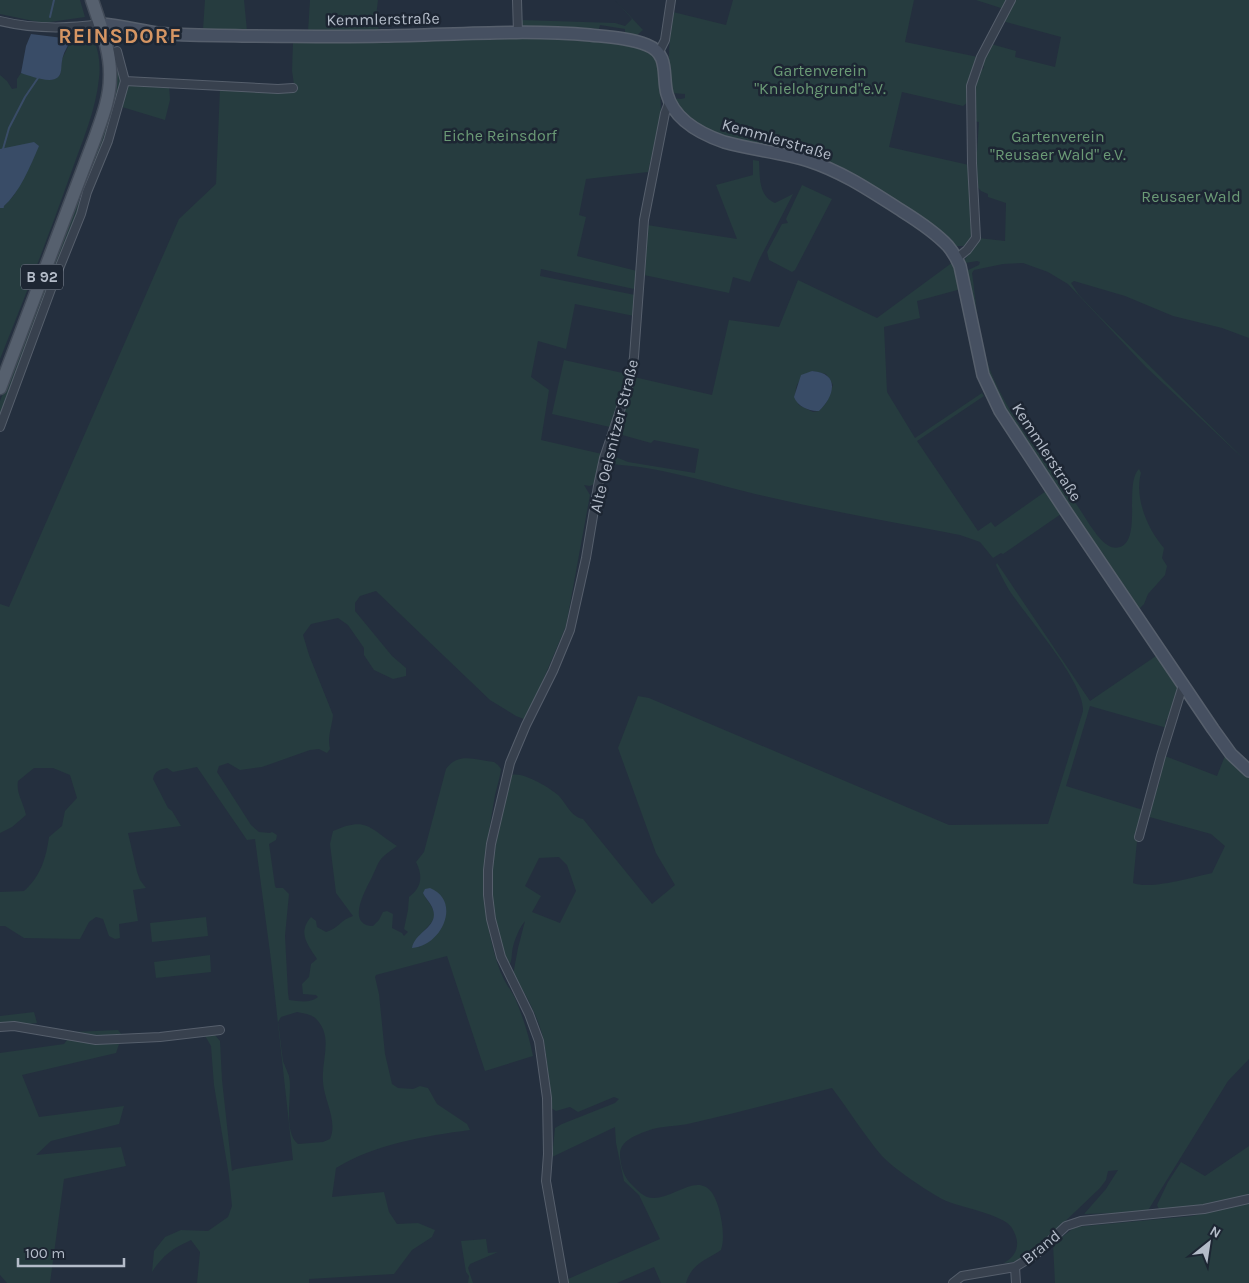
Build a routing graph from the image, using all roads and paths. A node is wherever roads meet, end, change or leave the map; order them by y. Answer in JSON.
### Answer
{"nodes":[{"id":1,"x":92,"y":0,"type":"edge"},
{"id":2,"x":517,"y":0,"type":"edge"},
{"id":3,"x":671,"y":0,"type":"edge"},
{"id":4,"x":1011,"y":0,"type":"edge"},
{"id":5,"x":0,"y":21,"type":"edge"},
{"id":6,"x":100,"y":24,"type":"junction"},
{"id":7,"x":518,"y":32,"type":"junction"},
{"id":8,"x":117,"y":51,"type":"dead end"},
{"id":9,"x":658,"y":52,"type":"junction"},
{"id":10,"x":125,"y":81,"type":"junction"},
{"id":11,"x":293,"y":88,"type":"dead end"},
{"id":12,"x":670,"y":100,"type":"junction"},
{"id":13,"x":81,"y":191,"type":"junction"},
{"id":14,"x":957,"y":258,"type":"junction"},
{"id":15,"x":0,"y":388,"type":"edge"},
{"id":16,"x":0,"y":428,"type":"edge"},
{"id":17,"x":1184,"y":685,"type":"junction"},
{"id":18,"x":1249,"y":771,"type":"edge"},
{"id":19,"x":1139,"y":837,"type":"dead end"},
{"id":20,"x":0,"y":1028,"type":"edge"},
{"id":21,"x":220,"y":1030,"type":"dead end"},
{"id":22,"x":1249,"y":1199,"type":"edge"},
{"id":23,"x":1015,"y":1267,"type":"junction"},
{"id":24,"x":564,"y":1283,"type":"edge"},
{"id":25,"x":953,"y":1283,"type":"edge"},
{"id":26,"x":1016,"y":1283,"type":"edge"}],
"edges":[{"from":1,"to":6,"type":"main road","number":"B 92"},
{"from":2,"to":7,"type":"street"},
{"from":3,"to":9,"type":"street"},
{"from":4,"to":14,"type":"street"},
{"from":5,"to":6,"type":"street"},
{"from":6,"to":7,"type":"street","name":"Kemmlerstraße"},
{"from":6,"to":13,"type":"main road","number":"B 92"},
{"from":7,"to":9,"type":"street","name":"Kemmlerstraße"},
{"from":8,"to":10,"type":"street"},
{"from":9,"to":12,"type":"street","name":"Kemmlerstraße"},
{"from":10,"to":11,"type":"street"},
{"from":10,"to":13,"type":"street"},
{"from":12,"to":14,"type":"street","name":"Kemmlerstraße"},
{"from":12,"to":24,"type":"street","name":"Alte Oelsnitzer Straße"},
{"from":13,"to":15,"type":"main road","number":"B 92"},
{"from":13,"to":16,"type":"street"},
{"from":14,"to":17,"type":"street","name":"Kemmlerstraße"},
{"from":17,"to":18,"type":"street","name":"Kemmlerstraße"},
{"from":17,"to":19,"type":"street"},
{"from":20,"to":21,"type":"street"},
{"from":22,"to":23,"type":"street","name":"Brand"},
{"from":23,"to":25,"type":"street","name":"Brand"},
{"from":23,"to":26,"type":"street","name":"Brand"}]}
